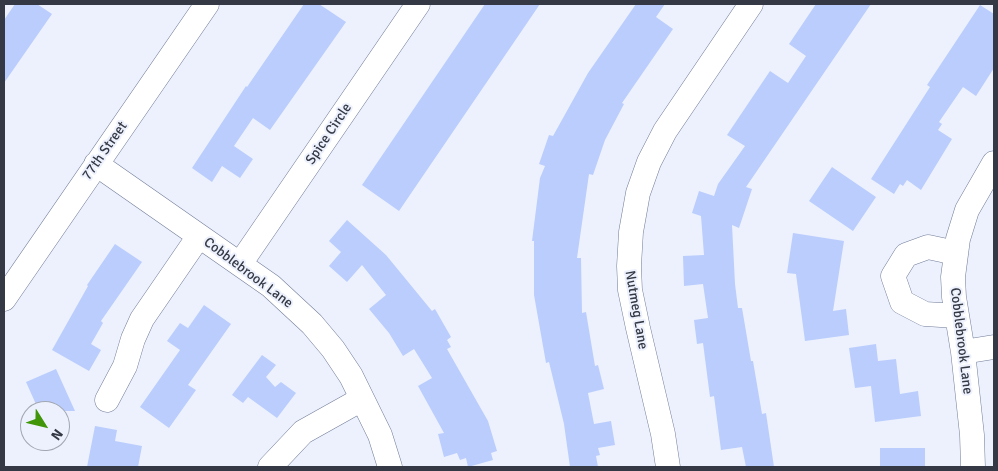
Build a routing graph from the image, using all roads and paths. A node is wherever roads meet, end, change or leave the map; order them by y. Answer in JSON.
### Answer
{"nodes":[{"id":1,"x":208,"y":4,"type":"edge"},
{"id":2,"x":418,"y":4,"type":"edge"},
{"id":3,"x":750,"y":4,"type":"edge"},
{"id":4,"x":994,"y":163,"type":"edge"},
{"id":5,"x":96,"y":164,"type":"junction"},
{"id":6,"x":199,"y":236,"type":"junction"},
{"id":7,"x":956,"y":254,"type":"junction"},
{"id":8,"x":240,"y":264,"type":"junction"},
{"id":9,"x":4,"y":299,"type":"edge"},
{"id":10,"x":957,"y":316,"type":"junction"},
{"id":11,"x":994,"y":347,"type":"edge"},
{"id":12,"x":963,"y":352,"type":"junction"},
{"id":13,"x":362,"y":399,"type":"junction"},
{"id":14,"x":106,"y":400,"type":"dead end"},
{"id":15,"x":270,"y":467,"type":"edge"},
{"id":16,"x":390,"y":467,"type":"edge"},
{"id":17,"x":668,"y":467,"type":"edge"},
{"id":18,"x":973,"y":467,"type":"edge"}],
"edges":[{"from":1,"to":5,"type":"street","name":"77th Street"},
{"from":2,"to":8,"type":"street","name":"Spice Circle"},
{"from":3,"to":17,"type":"street","name":"Nutmeg Lane"},
{"from":4,"to":7,"type":"street","name":"Cobblebrook Lane"},
{"from":5,"to":6,"type":"street","name":"Cobblebrook Lane"},
{"from":5,"to":9,"type":"street","name":"77th Street"},
{"from":6,"to":8,"type":"street","name":"Cobblebrook Lane"},
{"from":6,"to":14,"type":"street"},
{"from":7,"to":10,"type":"street","name":"Cobblebrook Lane"},
{"from":7,"to":10,"type":"street"},
{"from":8,"to":13,"type":"street","name":"Cobblebrook Lane"},
{"from":10,"to":12,"type":"street","name":"Cobblebrook Lane"},
{"from":11,"to":12,"type":"street"},
{"from":12,"to":18,"type":"street","name":"Cobblebrook Lane"},
{"from":13,"to":15,"type":"street"},
{"from":13,"to":16,"type":"street","name":"Cobblebrook Lane"}]}
